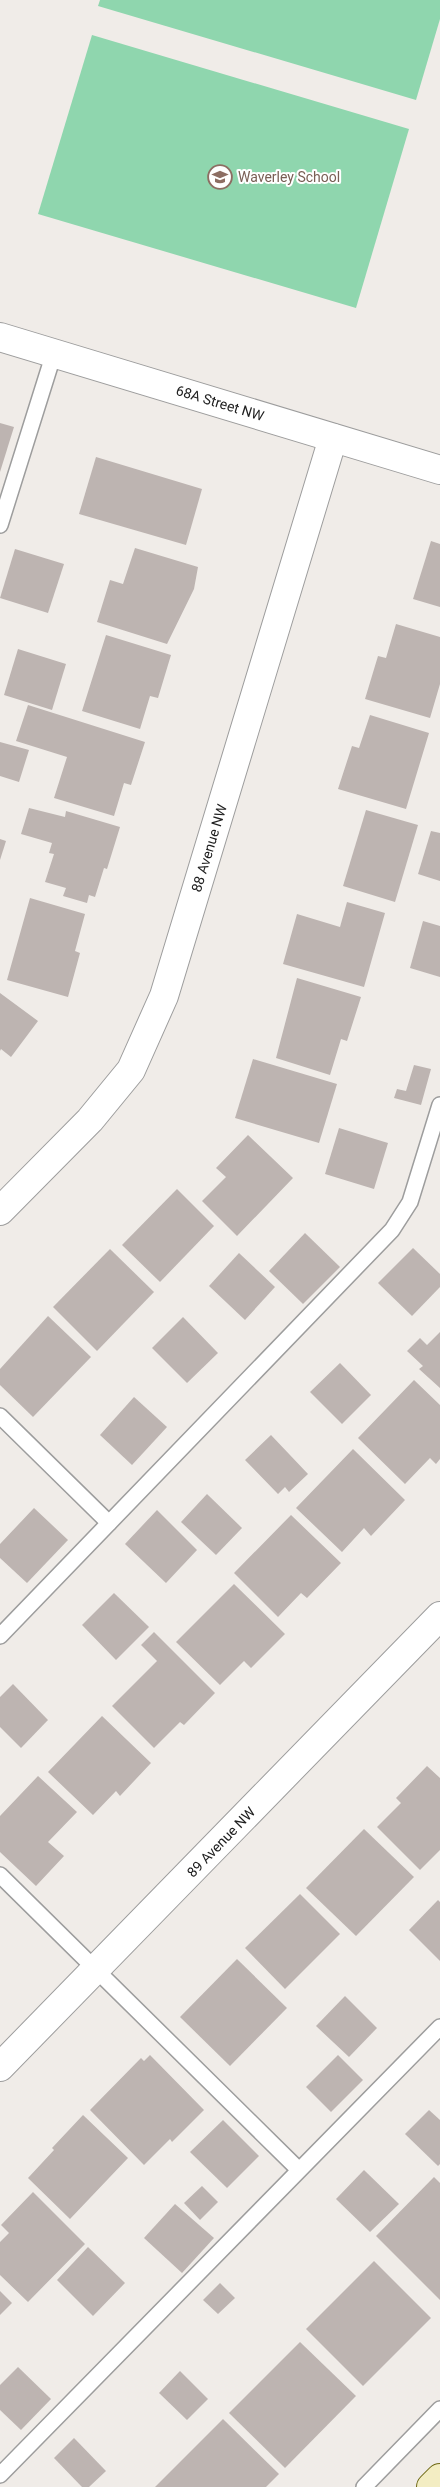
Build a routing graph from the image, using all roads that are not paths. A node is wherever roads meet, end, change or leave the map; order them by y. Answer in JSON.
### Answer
{"nodes":[{"id":1,"x":0,"y":337,"type":"edge"},
{"id":2,"x":54,"y":353,"type":"junction"},
{"id":3,"x":333,"y":438,"type":"junction"},
{"id":4,"x":440,"y":470,"type":"edge"},
{"id":5,"x":0,"y":525,"type":"edge"},
{"id":6,"x":440,"y":1105,"type":"edge"},
{"id":7,"x":0,"y":1212,"type":"edge"},
{"id":8,"x":0,"y":1416,"type":"edge"},
{"id":9,"x":109,"y":1523,"type":"junction"},
{"id":10,"x":440,"y":1616,"type":"edge"},
{"id":11,"x":0,"y":1636,"type":"edge"},
{"id":12,"x":0,"y":1875,"type":"edge"},
{"id":13,"x":96,"y":1970,"type":"junction"},
{"id":14,"x":440,"y":2026,"type":"edge"},
{"id":15,"x":0,"y":2067,"type":"edge"},
{"id":16,"x":298,"y":2169,"type":"junction"},
{"id":17,"x":440,"y":2409,"type":"edge"},
{"id":18,"x":0,"y":2474,"type":"edge"},
{"id":19,"x":440,"y":2478,"type":"edge"},
{"id":20,"x":364,"y":2487,"type":"edge"},
{"id":21,"x":431,"y":2487,"type":"edge"}],
"edges":[{"from":1,"to":2,"type":"street","name":"68A Street NW"},
{"from":2,"to":3,"type":"street","name":"68A Street NW"},
{"from":2,"to":5,"type":"lane"},
{"from":3,"to":4,"type":"street","name":"68A Street NW"},
{"from":3,"to":7,"type":"street","name":"88 Avenue NW"},
{"from":6,"to":9,"type":"lane"},
{"from":8,"to":9,"type":"lane"},
{"from":9,"to":11,"type":"lane"},
{"from":10,"to":13,"type":"street","name":"89 Avenue NW"},
{"from":12,"to":13,"type":"lane"},
{"from":13,"to":15,"type":"street","name":"89 Avenue NW"},
{"from":13,"to":16,"type":"lane"},
{"from":14,"to":16,"type":"lane"},
{"from":16,"to":18,"type":"lane"},
{"from":17,"to":20,"type":"lane"},
{"from":19,"to":21,"type":"main road"}]}
